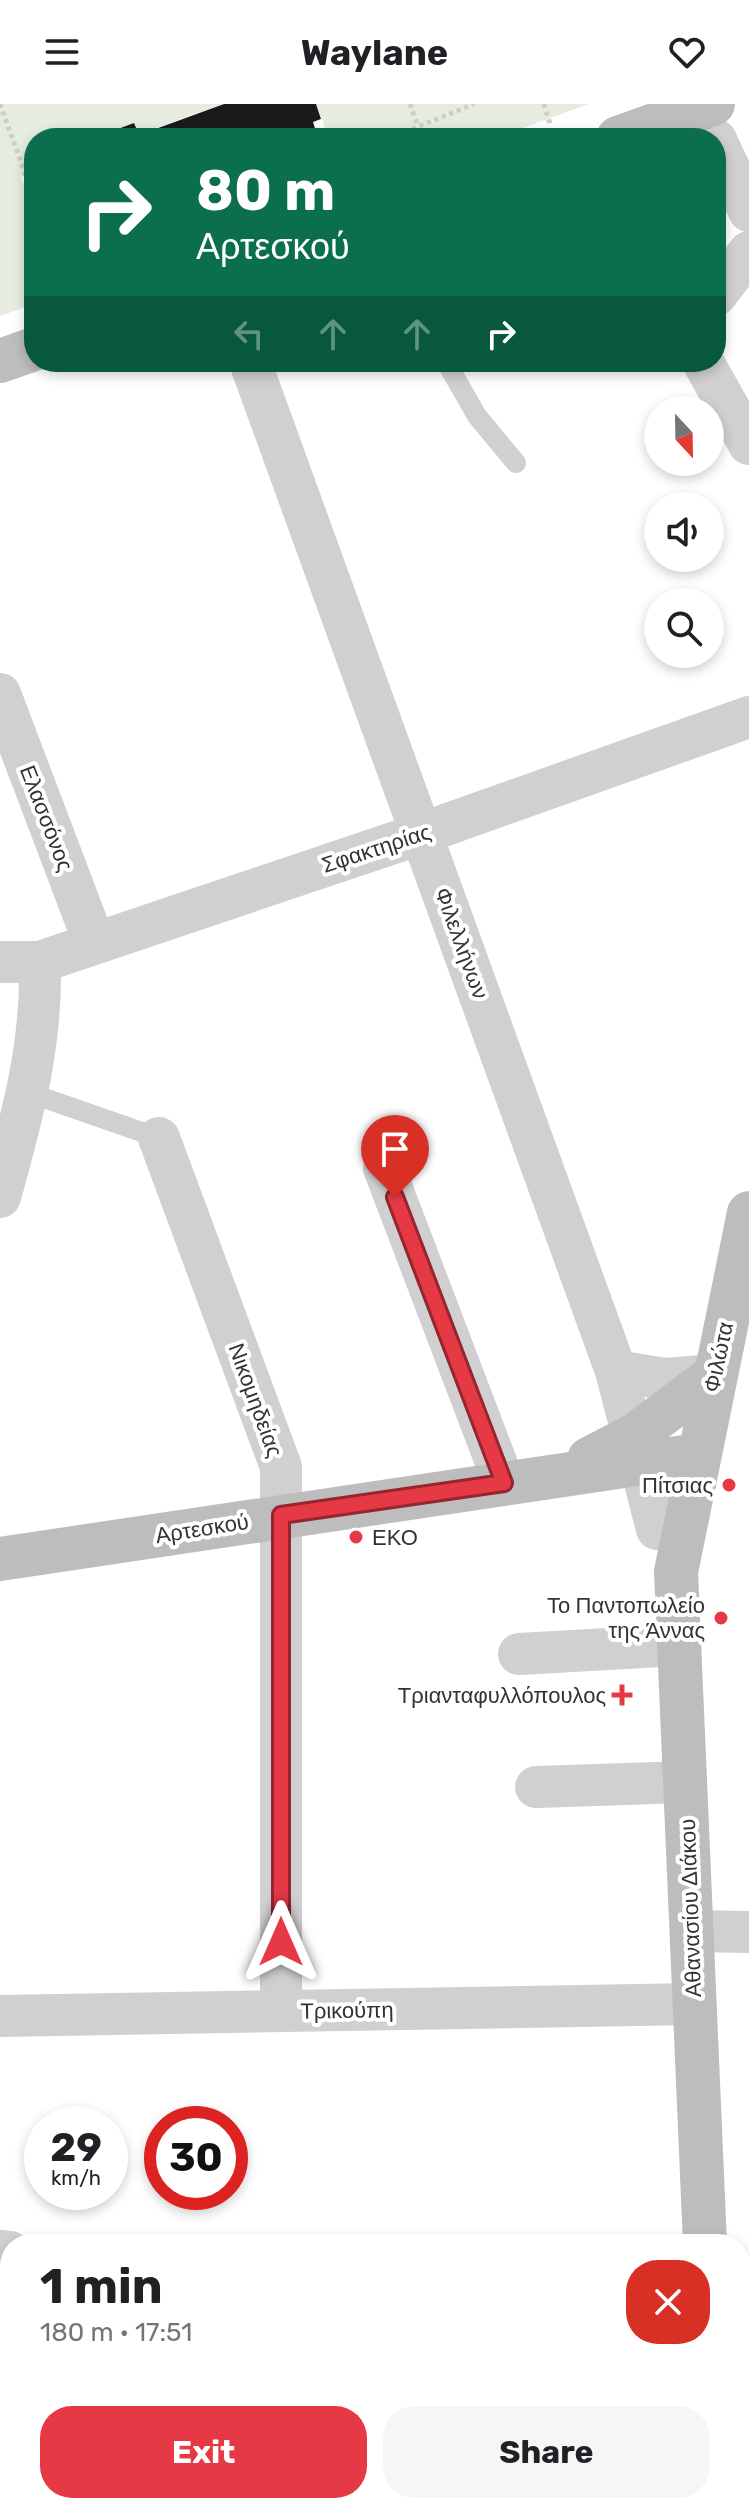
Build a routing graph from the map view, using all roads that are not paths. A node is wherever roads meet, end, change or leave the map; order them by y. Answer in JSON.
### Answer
{"nodes":[{"id":1,"x":712,"y":122,"type":"edge"},
{"id":2,"x":639,"y":123,"type":"edge"},
{"id":3,"x":726,"y":156,"type":"edge"},
{"id":4,"x":749,"y":211,"type":"edge"},
{"id":5,"x":749,"y":252,"type":"edge"},
{"id":6,"x":726,"y":282,"type":"edge"},
{"id":7,"x":24,"y":353,"type":"edge"},
{"id":8,"x":0,"y":361,"type":"edge"},
{"id":9,"x":254,"y":372,"type":"edge"},
{"id":10,"x":452,"y":372,"type":"edge"},
{"id":11,"x":709,"y":372,"type":"edge"},
{"id":12,"x":749,"y":444,"type":"edge"},
{"id":13,"x":516,"y":463,"type":"dead end"},
{"id":14,"x":0,"y":694,"type":"edge"},
{"id":15,"x":749,"y":717,"type":"edge"},
{"id":16,"x":423,"y":833,"type":"junction"},
{"id":17,"x":94,"y":942,"type":"junction"},
{"id":18,"x":20,"y":962,"type":"edge"},
{"id":19,"x":27,"y":1092,"type":"junction"},
{"id":20,"x":159,"y":1138,"type":"joint"},
{"id":21,"x":384,"y":1168,"type":"dead end"},
{"id":22,"x":0,"y":1197,"type":"edge"},
{"id":23,"x":749,"y":1213,"type":"edge"},
{"id":24,"x":729,"y":1354,"type":"edge"},
{"id":25,"x":616,"y":1371,"type":"junction"},
{"id":26,"x":637,"y":1449,"type":"junction"},
{"id":27,"x":698,"y":1455,"type":"junction"},
{"id":28,"x":504,"y":1483,"type":"junction"},
{"id":29,"x":281,"y":1515,"type":"junction"},
{"id":30,"x":657,"y":1529,"type":"junction"},
{"id":31,"x":0,"y":1559,"type":"edge"},
{"id":32,"x":676,"y":1572,"type":"junction"},
{"id":33,"x":679,"y":1645,"type":"junction"},
{"id":34,"x":519,"y":1654,"type":"dead end"},
{"id":35,"x":685,"y":1782,"type":"junction"},
{"id":36,"x":536,"y":1787,"type":"dead end"},
{"id":37,"x":691,"y":1931,"type":"junction"},
{"id":38,"x":749,"y":1932,"type":"edge"},
{"id":39,"x":694,"y":2004,"type":"junction"},
{"id":40,"x":281,"y":2011,"type":"junction"},
{"id":41,"x":0,"y":2016,"type":"edge"},
{"id":42,"x":705,"y":2234,"type":"edge"}],
"edges":[{"from":1,"to":2,"type":"street"},
{"from":3,"to":4,"type":"street"},
{"from":5,"to":6,"type":"street"},
{"from":7,"to":8,"type":"street"},
{"from":9,"to":16,"type":"street","name":"Φιλελλήνων"},
{"from":10,"to":13,"type":"lane"},
{"from":11,"to":12,"type":"street"},
{"from":14,"to":17,"type":"street","name":"Ελασσόνος"},
{"from":15,"to":16,"type":"street","name":"Σφακτηρίας"},
{"from":16,"to":17,"type":"street","name":"Σφακτηρίας"},
{"from":16,"to":25,"type":"street","name":"Φιλελλήνων"},
{"from":17,"to":18,"type":"street","name":"Σφακτηρίας"},
{"from":18,"to":19,"type":"street"},
{"from":19,"to":20,"type":"lane"},
{"from":19,"to":22,"type":"street"},
{"from":20,"to":29,"type":"street","name":"Νικομηδείας"},
{"from":21,"to":28,"type":"street"},
{"from":23,"to":24,"type":"street","name":"Φιλώτα"},
{"from":24,"to":25,"type":"street"},
{"from":24,"to":26,"type":"street","name":"Αρτεσκού"},
{"from":24,"to":27,"type":"street","name":"Φιλώτα"},
{"from":25,"to":26,"type":"street","name":"Φιλελλήνων"},
{"from":26,"to":27,"type":"street","name":"Αρτεσκού"},
{"from":26,"to":28,"type":"street","name":"Αρτεσκού"},
{"from":26,"to":30,"type":"street","name":"Φιλελλήνων"},
{"from":27,"to":30,"type":"street"},
{"from":27,"to":32,"type":"street","name":"Αθανασίου Διάκου"},
{"from":28,"to":29,"type":"street","name":"Αρτεσκού"},
{"from":29,"to":31,"type":"street","name":"Αρτεσκού"},
{"from":29,"to":40,"type":"street","name":"Νικομηδείας"},
{"from":30,"to":32,"type":"street","name":"Αθανασίου Διάκου"},
{"from":32,"to":33,"type":"street","name":"Αθανασίου Διάκου"},
{"from":33,"to":34,"type":"street"},
{"from":33,"to":35,"type":"street","name":"Αθανασίου Διάκου"},
{"from":35,"to":36,"type":"street"},
{"from":35,"to":37,"type":"street","name":"Αθανασίου Διάκου"},
{"from":37,"to":38,"type":"street"},
{"from":37,"to":39,"type":"street","name":"Αθανασίου Διάκου"},
{"from":39,"to":40,"type":"street","name":"Τρικούπη"},
{"from":39,"to":42,"type":"street","name":"Αθανασίου Διάκου"},
{"from":40,"to":41,"type":"street","name":"Τρικούπη"}]}
